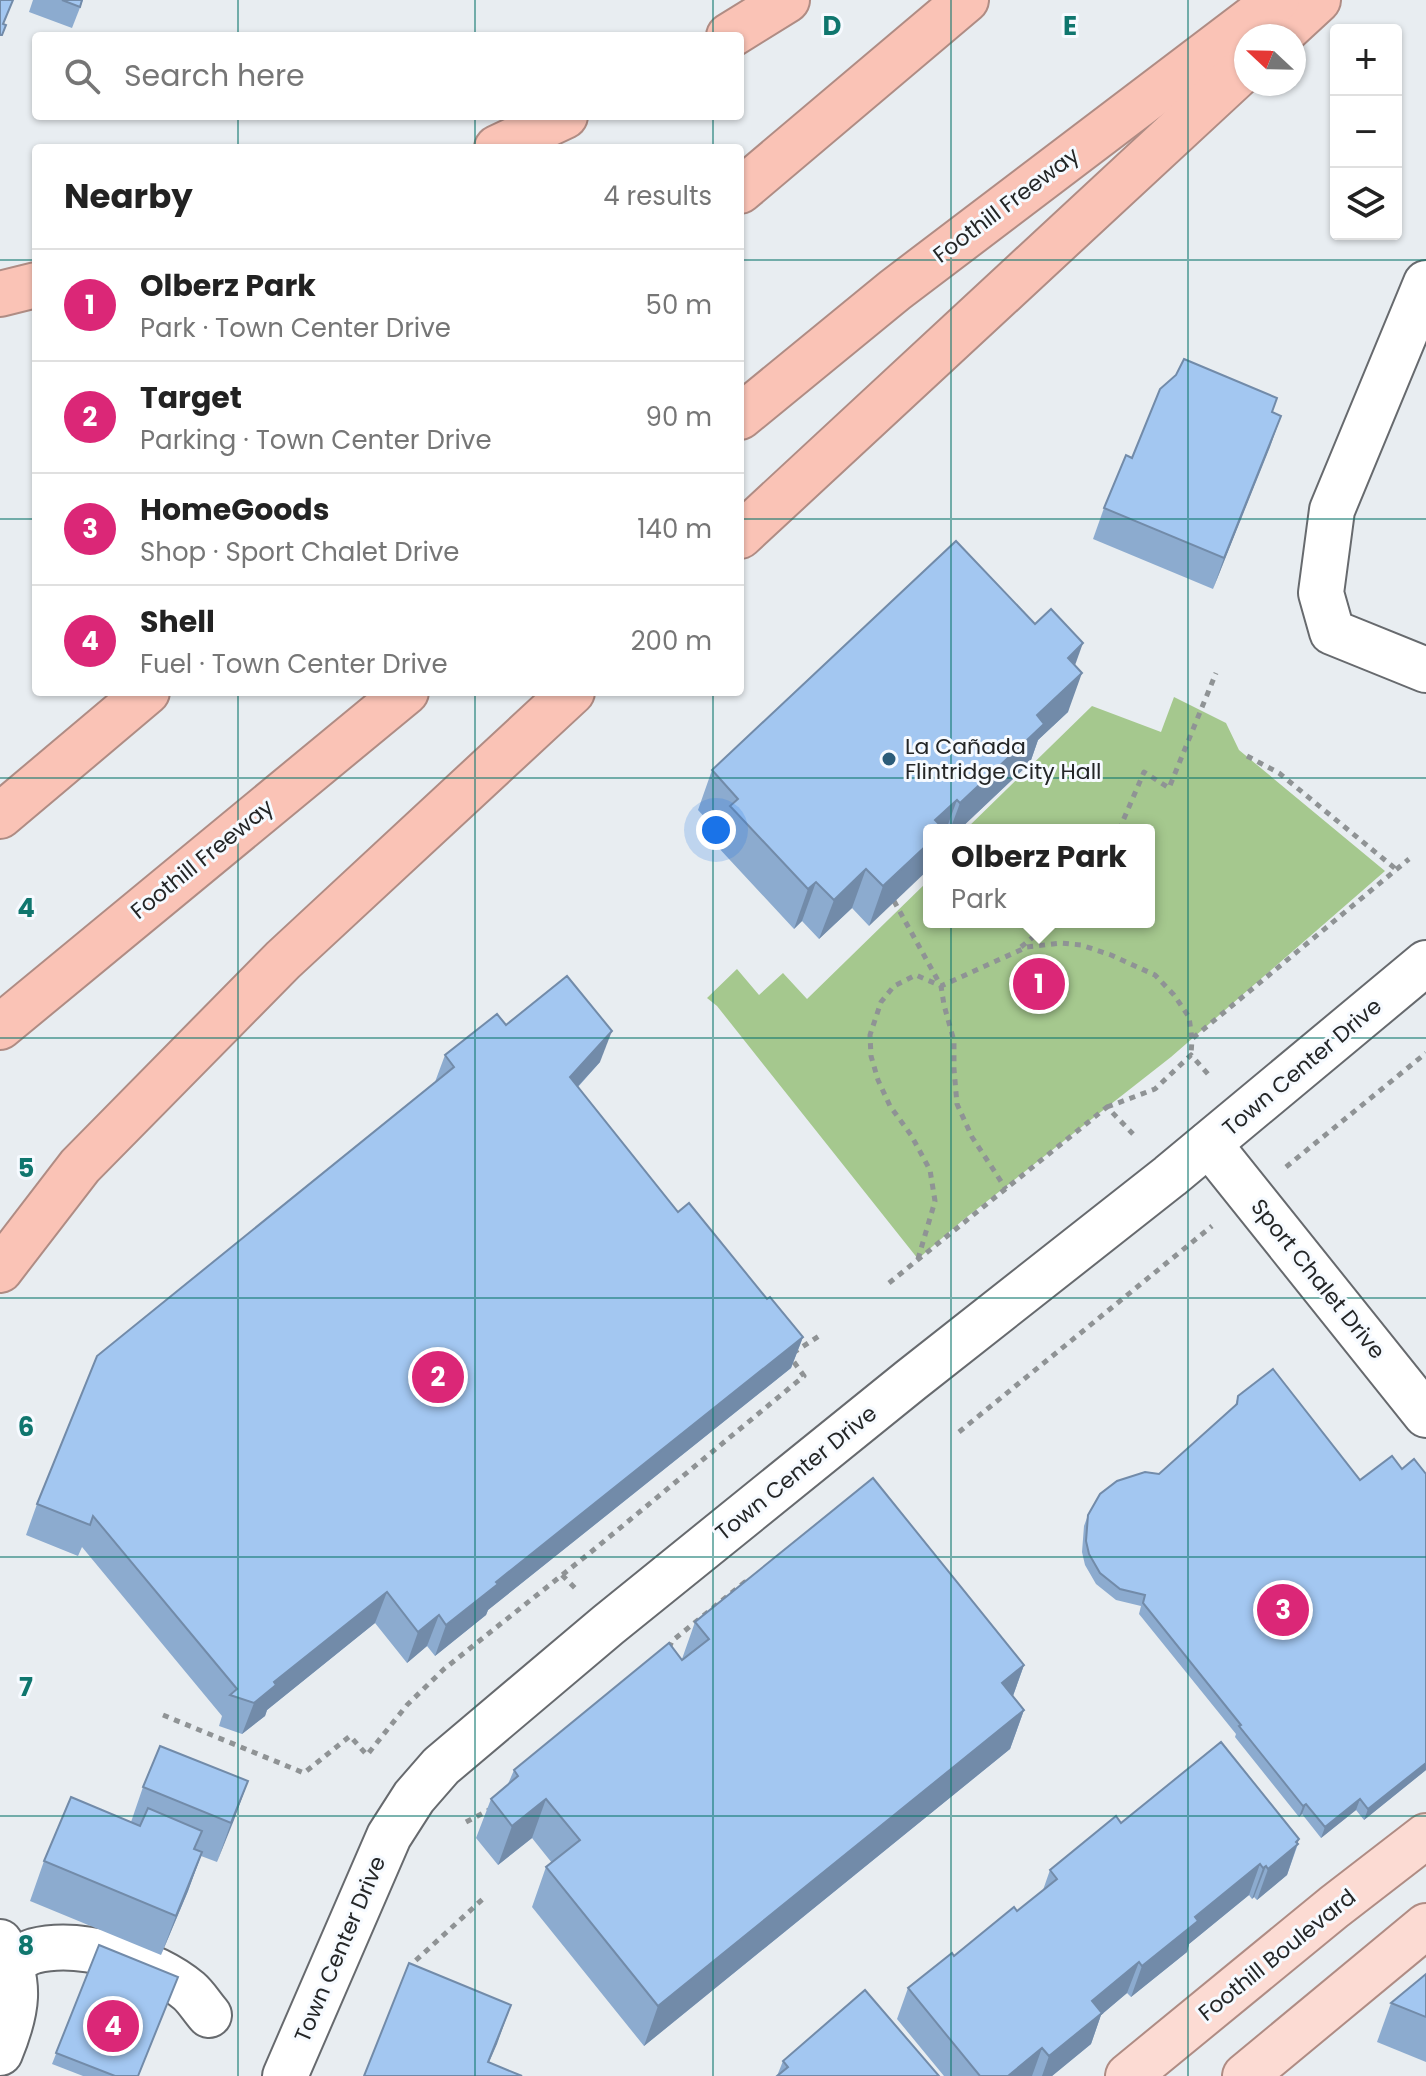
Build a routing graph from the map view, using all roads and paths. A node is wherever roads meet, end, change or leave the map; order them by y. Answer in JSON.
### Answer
{"nodes":[{"id":1,"x":787,"y":0,"type":"edge"},
{"id":2,"x":966,"y":0,"type":"edge"},
{"id":3,"x":1277,"y":0,"type":"edge"},
{"id":4,"x":1318,"y":0,"type":"edge"},
{"id":5,"x":1292,"y":24,"type":"edge"},
{"id":6,"x":735,"y":32,"type":"edge"},
{"id":7,"x":1234,"y":78,"type":"edge"},
{"id":8,"x":556,"y":120,"type":"edge"},
{"id":9,"x":506,"y":144,"type":"edge"},
{"id":10,"x":744,"y":188,"type":"edge"},
{"id":11,"x":1426,"y":283,"type":"edge"},
{"id":12,"x":32,"y":286,"type":"edge"},
{"id":13,"x":0,"y":294,"type":"edge"},
{"id":14,"x":744,"y":414,"type":"edge"},
{"id":15,"x":744,"y":532,"type":"edge"},
{"id":16,"x":1426,"y":670,"type":"edge"},
{"id":17,"x":1216,"y":673,"type":"dead end"},
{"id":18,"x":142,"y":696,"type":"edge"},
{"id":19,"x":401,"y":696,"type":"edge"},
{"id":20,"x":568,"y":696,"type":"edge"},
{"id":21,"x":1247,"y":756,"type":"dead end"},
{"id":22,"x":0,"y":816,"type":"edge"},
{"id":23,"x":1122,"y":824,"type":"edge"},
{"id":24,"x":1409,"y":859,"type":"dead end"},
{"id":25,"x":1397,"y":870,"type":"junction"},
{"id":26,"x":894,"y":901,"type":"edge"},
{"id":27,"x":1044,"y":928,"type":"edge"},
{"id":28,"x":1018,"y":950,"type":"junction"},
{"id":29,"x":1426,"y":963,"type":"edge"},
{"id":30,"x":941,"y":986,"type":"junction"},
{"id":31,"x":0,"y":1027,"type":"edge"},
{"id":32,"x":1192,"y":1039,"type":"junction"},
{"id":33,"x":1426,"y":1053,"type":"edge"},
{"id":34,"x":1191,"y":1055,"type":"junction"},
{"id":35,"x":1208,"y":1074,"type":"dead end"},
{"id":36,"x":1107,"y":1107,"type":"junction"},
{"id":37,"x":1133,"y":1134,"type":"dead end"},
{"id":38,"x":1209,"y":1144,"type":"junction"},
{"id":39,"x":1286,"y":1167,"type":"dead end"},
{"id":40,"x":1006,"y":1189,"type":"junction"},
{"id":41,"x":1212,"y":1226,"type":"dead end"},
{"id":42,"x":918,"y":1259,"type":"junction"},
{"id":43,"x":0,"y":1270,"type":"edge"},
{"id":44,"x":889,"y":1283,"type":"dead end"},
{"id":45,"x":822,"y":1334,"type":"dead end"},
{"id":46,"x":1426,"y":1415,"type":"edge"},
{"id":47,"x":959,"y":1432,"type":"dead end"},
{"id":48,"x":562,"y":1575,"type":"junction"},
{"id":49,"x":757,"y":1583,"type":"edge"},
{"id":50,"x":575,"y":1588,"type":"dead end"},
{"id":51,"x":660,"y":1655,"type":"edge"},
{"id":52,"x":163,"y":1715,"type":"dead end"},
{"id":53,"x":498,"y":1802,"type":"edge"},
{"id":54,"x":466,"y":1822,"type":"dead end"},
{"id":55,"x":1426,"y":1836,"type":"edge"},
{"id":56,"x":485,"y":1897,"type":"dead end"},
{"id":57,"x":1426,"y":1926,"type":"edge"},
{"id":58,"x":6,"y":1952,"type":"edge"},
{"id":59,"x":409,"y":1976,"type":"edge"},
{"id":60,"x":209,"y":2015,"type":"dead end"},
{"id":61,"x":0,"y":2053,"type":"edge"},
{"id":62,"x":285,"y":2076,"type":"edge"},
{"id":63,"x":1128,"y":2076,"type":"edge"},
{"id":64,"x":1245,"y":2076,"type":"edge"}],
"edges":[{"from":1,"to":6,"type":"highway"},
{"from":2,"to":10,"type":"highway"},
{"from":3,"to":14,"type":"highway","name":"Foothill Freeway"},
{"from":4,"to":5,"type":"highway"},
{"from":7,"to":15,"type":"highway"},
{"from":8,"to":9,"type":"highway"},
{"from":11,"to":16,"type":"street"},
{"from":12,"to":13,"type":"highway"},
{"from":17,"to":23,"type":"path"},
{"from":18,"to":22,"type":"highway"},
{"from":19,"to":31,"type":"highway","name":"Foothill Freeway"},
{"from":20,"to":43,"type":"highway"},
{"from":21,"to":25,"type":"path"},
{"from":24,"to":25,"type":"path"},
{"from":25,"to":32,"type":"path"},
{"from":26,"to":30,"type":"path"},
{"from":27,"to":28,"type":"path"},
{"from":28,"to":30,"type":"path"},
{"from":28,"to":32,"type":"path"},
{"from":29,"to":38,"type":"street","name":"Town Center Drive"},
{"from":30,"to":40,"type":"path"},
{"from":30,"to":42,"type":"path"},
{"from":32,"to":34,"type":"path"},
{"from":33,"to":39,"type":"path"},
{"from":34,"to":35,"type":"path"},
{"from":34,"to":36,"type":"path"},
{"from":36,"to":37,"type":"path"},
{"from":36,"to":40,"type":"path"},
{"from":38,"to":46,"type":"street","name":"Sport Chalet Drive"},
{"from":38,"to":62,"type":"street","name":"Town Center Drive"},
{"from":40,"to":42,"type":"path"},
{"from":41,"to":47,"type":"path"},
{"from":42,"to":44,"type":"path"},
{"from":45,"to":48,"type":"path"},
{"from":48,"to":50,"type":"path"},
{"from":48,"to":52,"type":"path"},
{"from":49,"to":51,"type":"path"},
{"from":53,"to":54,"type":"path"},
{"from":55,"to":63,"type":"main road","name":"Foothill Boulevard"},
{"from":56,"to":59,"type":"path"},
{"from":57,"to":64,"type":"main road"},
{"from":58,"to":60,"type":"street"},
{"from":58,"to":61,"type":"street"}]}
